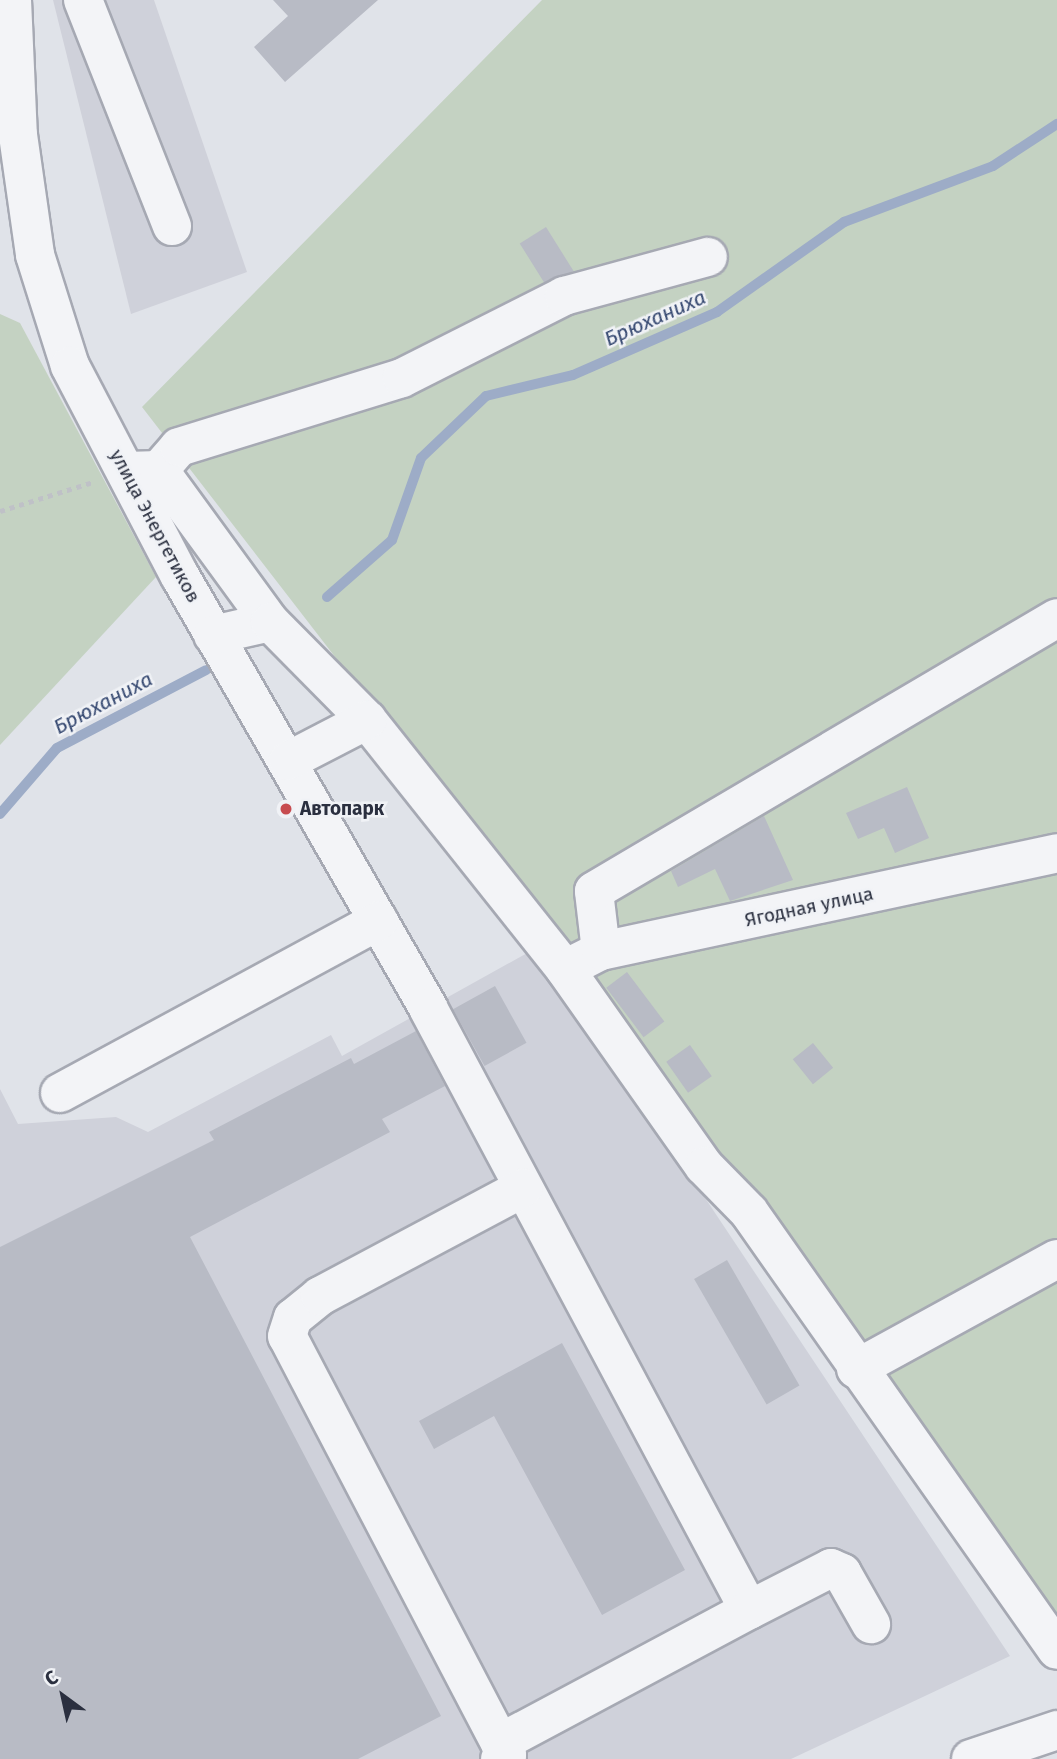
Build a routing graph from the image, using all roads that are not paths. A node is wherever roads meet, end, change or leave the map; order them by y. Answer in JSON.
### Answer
{"nodes":[{"id":1,"x":12,"y":0,"type":"edge"},
{"id":2,"x":83,"y":0,"type":"edge"},
{"id":3,"x":172,"y":226,"type":"dead end"},
{"id":4,"x":708,"y":257,"type":"dead end"},
{"id":5,"x":143,"y":470,"type":"junction"},
{"id":6,"x":1057,"y":618,"type":"edge"},
{"id":7,"x":270,"y":622,"type":"junction"},
{"id":8,"x":214,"y":635,"type":"junction"},
{"id":9,"x":367,"y":719,"type":"junction"},
{"id":10,"x":288,"y":761,"type":"junction"},
{"id":11,"x":1057,"y":853,"type":"edge"},
{"id":12,"x":378,"y":921,"type":"junction"},
{"id":13,"x":601,"y":951,"type":"junction"},
{"id":14,"x":565,"y":969,"type":"junction"},
{"id":15,"x":60,"y":1093,"type":"dead end"},
{"id":16,"x":523,"y":1188,"type":"junction"},
{"id":17,"x":1057,"y":1259,"type":"edge"},
{"id":18,"x":856,"y":1369,"type":"junction"},
{"id":19,"x":749,"y":1611,"type":"junction"},
{"id":20,"x":871,"y":1624,"type":"dead end"},
{"id":21,"x":1057,"y":1650,"type":"edge"},
{"id":22,"x":1057,"y":1730,"type":"edge"},
{"id":23,"x":504,"y":1754,"type":"edge"},
{"id":24,"x":971,"y":1759,"type":"edge"}],
"edges":[{"from":1,"to":5,"type":"street","name":"улица Энергетиков"},
{"from":2,"to":3,"type":"street"},
{"from":4,"to":5,"type":"street"},
{"from":5,"to":7,"type":"street"},
{"from":5,"to":8,"type":"street","name":"улица Энергетиков"},
{"from":6,"to":13,"type":"street"},
{"from":7,"to":8,"type":"street"},
{"from":7,"to":9,"type":"street"},
{"from":8,"to":10,"type":"street","name":"улица Энергетиков"},
{"from":9,"to":10,"type":"street"},
{"from":9,"to":14,"type":"street"},
{"from":10,"to":12,"type":"street","name":"улица Энергетиков"},
{"from":11,"to":13,"type":"street","name":"Ягодная улица"},
{"from":12,"to":15,"type":"street"},
{"from":12,"to":16,"type":"street","name":"улица Энергетиков"},
{"from":13,"to":14,"type":"street","name":"Ягодная улица"},
{"from":14,"to":18,"type":"street"},
{"from":16,"to":19,"type":"street","name":"улица Энергетиков"},
{"from":16,"to":23,"type":"street"},
{"from":17,"to":18,"type":"street"},
{"from":18,"to":21,"type":"street"},
{"from":19,"to":20,"type":"street"},
{"from":19,"to":23,"type":"street"},
{"from":22,"to":24,"type":"street"}]}
